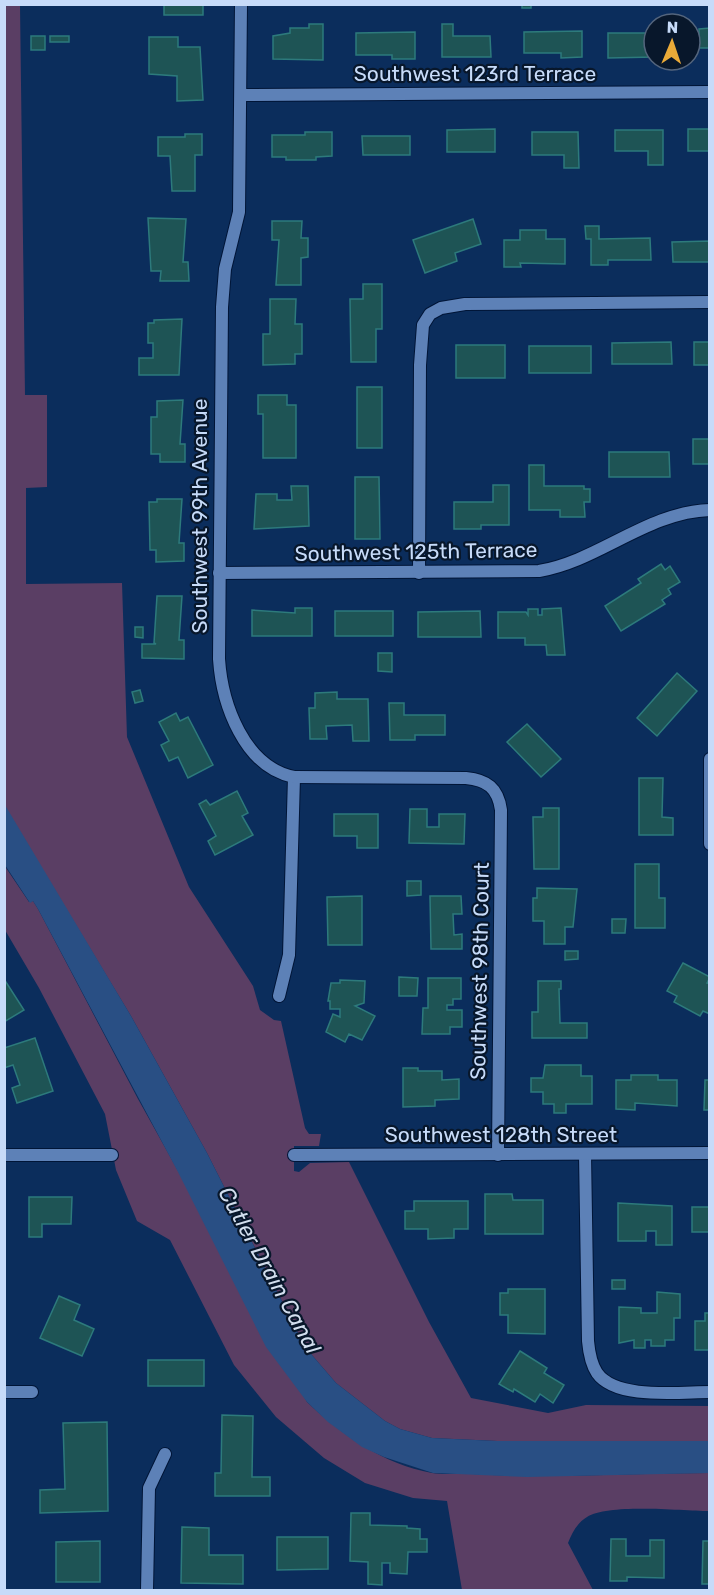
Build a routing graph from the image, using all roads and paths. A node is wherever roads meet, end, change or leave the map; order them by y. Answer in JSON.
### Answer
{"nodes":[{"id":1,"x":241,"y":4,"type":"edge"},
{"id":2,"x":710,"y":92,"type":"edge"},
{"id":3,"x":241,"y":95,"type":"junction"},
{"id":4,"x":710,"y":302,"type":"edge"},
{"id":5,"x":710,"y":510,"type":"edge"},
{"id":6,"x":219,"y":573,"type":"junction"},
{"id":7,"x":419,"y":573,"type":"junction"},
{"id":8,"x":710,"y":759,"type":"edge"},
{"id":9,"x":294,"y":777,"type":"junction"},
{"id":10,"x":710,"y":844,"type":"edge"},
{"id":11,"x":279,"y":996,"type":"dead end"},
{"id":12,"x":710,"y":1153,"type":"edge"},
{"id":13,"x":585,"y":1154,"type":"junction"},
{"id":14,"x":4,"y":1155,"type":"edge"},
{"id":15,"x":112,"y":1155,"type":"dead end"},
{"id":16,"x":294,"y":1155,"type":"dead end"},
{"id":17,"x":498,"y":1155,"type":"junction"},
{"id":18,"x":4,"y":1392,"type":"edge"},
{"id":19,"x":32,"y":1392,"type":"dead end"},
{"id":20,"x":710,"y":1392,"type":"edge"},
{"id":21,"x":165,"y":1454,"type":"dead end"},
{"id":22,"x":147,"y":1590,"type":"edge"}],
"edges":[{"from":1,"to":3,"type":"street","name":"Southwest 99th Avenue"},
{"from":2,"to":3,"type":"street","name":"Southwest 123rd Terrace"},
{"from":3,"to":6,"type":"street","name":"Southwest 99th Avenue"},
{"from":4,"to":7,"type":"street"},
{"from":5,"to":7,"type":"street","name":"Southwest 125th Terrace"},
{"from":6,"to":7,"type":"street","name":"Southwest 125th Terrace"},
{"from":6,"to":9,"type":"street","name":"Southwest 99th Avenue"},
{"from":8,"to":10,"type":"street"},
{"from":9,"to":11,"type":"street"},
{"from":9,"to":17,"type":"street","name":"Southwest 98th Court"},
{"from":12,"to":13,"type":"street","name":"Southwest 128th Street"},
{"from":13,"to":17,"type":"street","name":"Southwest 128th Street"},
{"from":13,"to":20,"type":"street"},
{"from":14,"to":15,"type":"street"},
{"from":16,"to":17,"type":"street","name":"Southwest 128th Street"},
{"from":18,"to":19,"type":"street"},
{"from":21,"to":22,"type":"street"}]}
